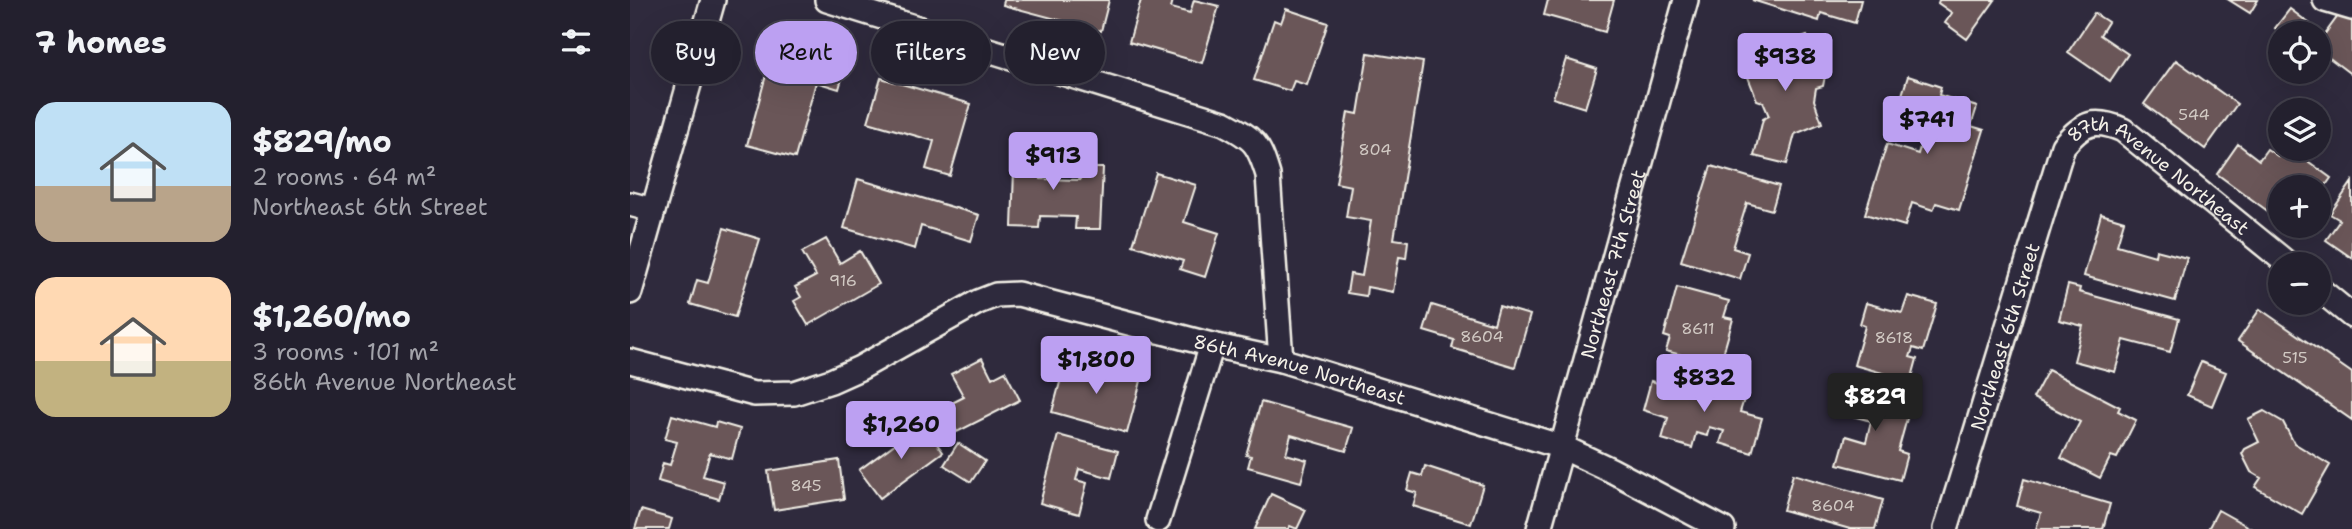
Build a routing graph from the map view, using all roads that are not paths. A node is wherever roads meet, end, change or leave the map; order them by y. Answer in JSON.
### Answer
{"nodes":[{"id":1,"x":713,"y":0,"type":"edge"},
{"id":2,"x":827,"y":0,"type":"edge"},
{"id":3,"x":1686,"y":0,"type":"edge"},
{"id":4,"x":2325,"y":0,"type":"edge"},
{"id":5,"x":2352,"y":8,"type":"edge"},
{"id":6,"x":2063,"y":146,"type":"joint"},
{"id":7,"x":630,"y":204,"type":"edge"},
{"id":8,"x":653,"y":210,"type":"junction"},
{"id":9,"x":2273,"y":252,"type":"edge"},
{"id":10,"x":630,"y":292,"type":"edge"},
{"id":11,"x":2331,"y":299,"type":"edge"},
{"id":12,"x":2352,"y":316,"type":"edge"},
{"id":13,"x":1212,"y":345,"type":"junction"},
{"id":14,"x":1281,"y":360,"type":"junction"},
{"id":15,"x":630,"y":361,"type":"edge"},
{"id":16,"x":1562,"y":447,"type":"junction"},
{"id":17,"x":1158,"y":520,"type":"dead end"},
{"id":18,"x":1539,"y":529,"type":"edge"},
{"id":19,"x":1723,"y":529,"type":"edge"},
{"id":20,"x":1946,"y":529,"type":"edge"}],
"edges":[{"from":1,"to":8,"type":"street"},
{"from":2,"to":14,"type":"street"},
{"from":3,"to":16,"type":"street","name":"Northeast 7th Street"},
{"from":4,"to":5,"type":"street"},
{"from":6,"to":9,"type":"street","name":"87th Avenue Northeast"},
{"from":6,"to":20,"type":"street","name":"Northeast 6th Street"},
{"from":7,"to":8,"type":"street"},
{"from":8,"to":10,"type":"street"},
{"from":11,"to":12,"type":"street"},
{"from":13,"to":14,"type":"street","name":"86th Avenue Northeast"},
{"from":13,"to":15,"type":"street","name":"86th Avenue Northeast"},
{"from":13,"to":17,"type":"street"},
{"from":14,"to":16,"type":"street","name":"86th Avenue Northeast"},
{"from":16,"to":18,"type":"street","name":"Northeast 7th Street"},
{"from":16,"to":19,"type":"street","name":"86th Avenue Northeast"}]}
